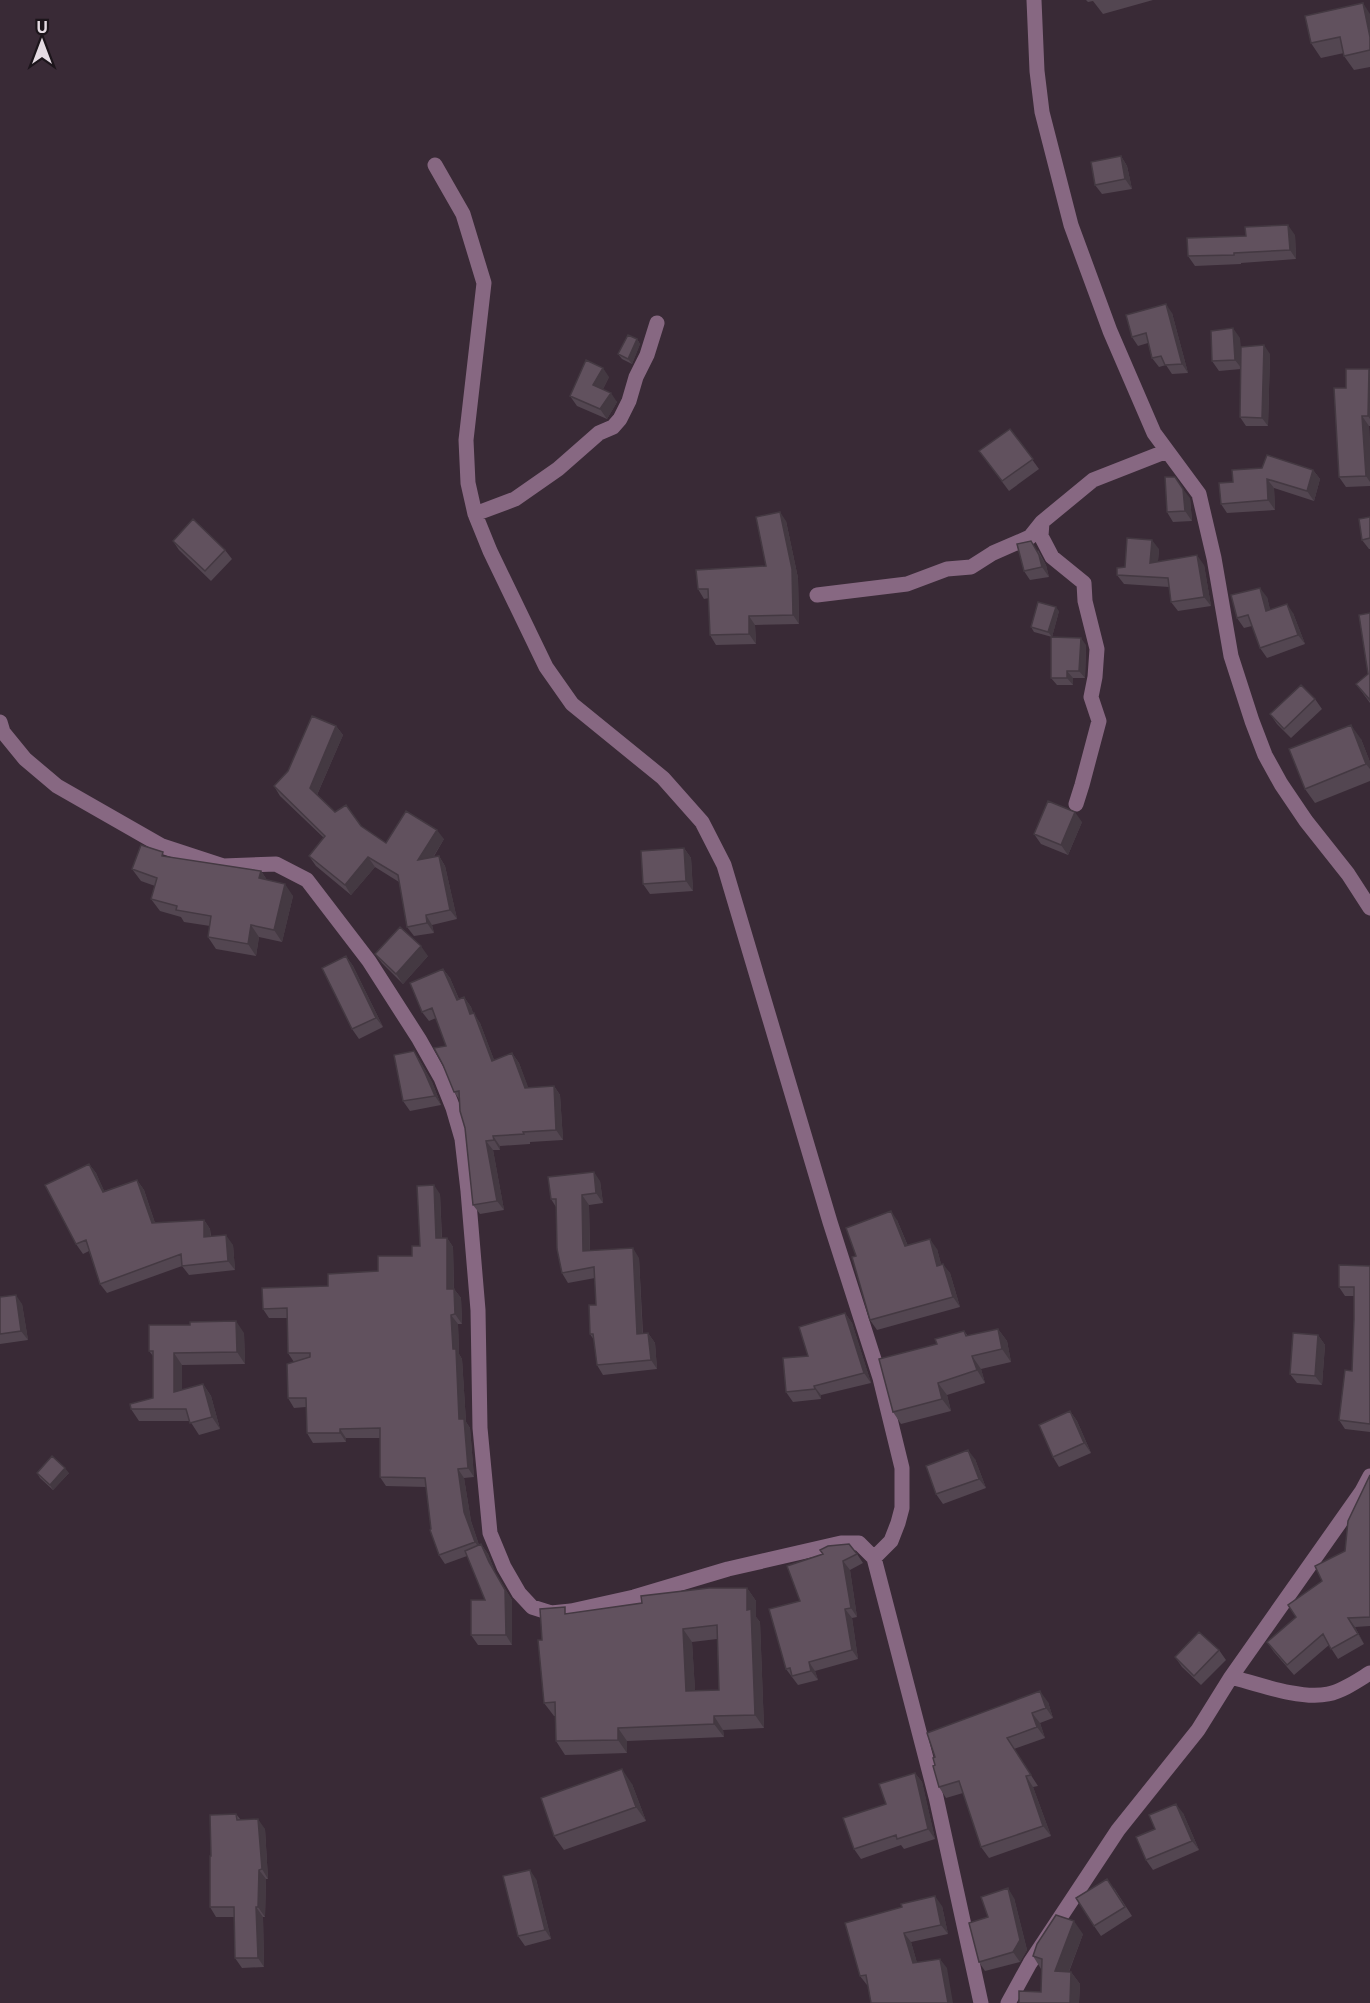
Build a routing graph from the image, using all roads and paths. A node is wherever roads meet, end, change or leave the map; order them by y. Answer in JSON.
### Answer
{"nodes":[{"id":1,"x":1034,"y":0,"type":"edge"},
{"id":2,"x":435,"y":165,"type":"dead end"},
{"id":3,"x":657,"y":323,"type":"dead end"},
{"id":4,"x":1167,"y":451,"type":"junction"},
{"id":5,"x":475,"y":514,"type":"junction"},
{"id":6,"x":1042,"y":522,"type":"junction"},
{"id":7,"x":817,"y":595,"type":"dead end"},
{"id":8,"x":0,"y":722,"type":"edge"},
{"id":9,"x":1076,"y":804,"type":"dead end"},
{"id":10,"x":1370,"y":908,"type":"edge"},
{"id":11,"x":1370,"y":1476,"type":"edge"},
{"id":12,"x":874,"y":1558,"type":"junction"},
{"id":13,"x":1370,"y":1673,"type":"edge"},
{"id":14,"x":1231,"y":1677,"type":"junction"},
{"id":15,"x":981,"y":2003,"type":"edge"},
{"id":16,"x":1008,"y":2003,"type":"edge"}],
"edges":[{"from":1,"to":4,"type":"street"},
{"from":2,"to":5,"type":"street"},
{"from":3,"to":5,"type":"street"},
{"from":4,"to":6,"type":"street"},
{"from":4,"to":10,"type":"street"},
{"from":5,"to":12,"type":"street"},
{"from":6,"to":7,"type":"street"},
{"from":6,"to":9,"type":"street"},
{"from":8,"to":12,"type":"street"},
{"from":11,"to":14,"type":"street"},
{"from":12,"to":15,"type":"street"},
{"from":13,"to":14,"type":"street"},
{"from":14,"to":16,"type":"street"}]}
